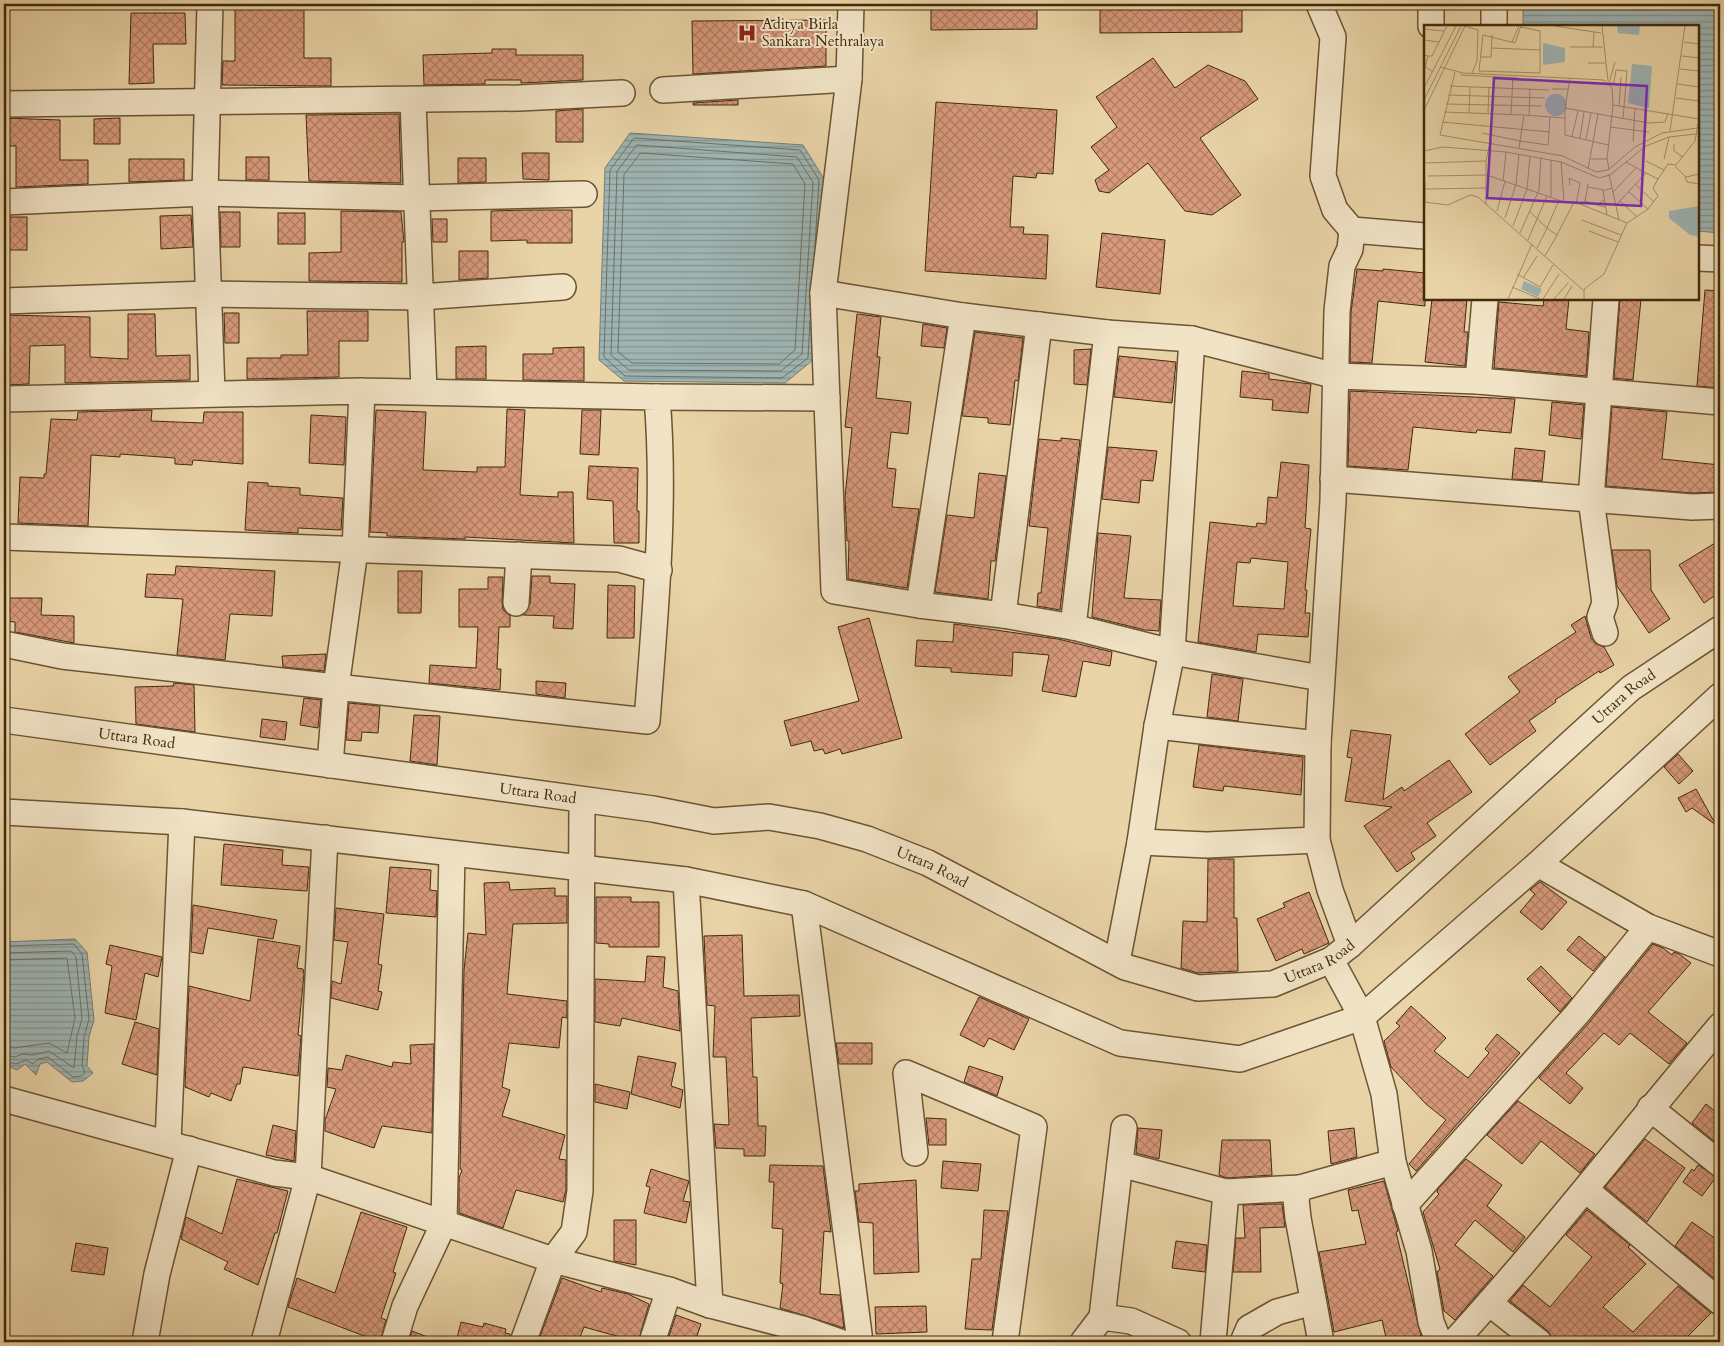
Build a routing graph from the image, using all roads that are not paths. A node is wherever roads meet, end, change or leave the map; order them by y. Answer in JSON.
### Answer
{"nodes":[{"id":1,"x":210,"y":4,"type":"edge"},
{"id":2,"x":851,"y":4,"type":"edge"},
{"id":3,"x":1319,"y":4,"type":"edge"},
{"id":4,"x":1431,"y":4,"type":"edge"},
{"id":5,"x":1494,"y":4,"type":"edge"},
{"id":6,"x":1431,"y":25,"type":"edge"},
{"id":7,"x":1494,"y":25,"type":"edge"},
{"id":8,"x":849,"y":79,"type":"junction"},
{"id":9,"x":663,"y":90,"type":"dead end"},
{"id":10,"x":622,"y":93,"type":"dead end"},
{"id":11,"x":413,"y":100,"type":"junction"},
{"id":12,"x":207,"y":103,"type":"junction"},
{"id":13,"x":4,"y":104,"type":"edge"},
{"id":14,"x":206,"y":193,"type":"junction"},
{"id":15,"x":584,"y":194,"type":"dead end"},
{"id":16,"x":416,"y":198,"type":"junction"},
{"id":17,"x":4,"y":202,"type":"edge"},
{"id":18,"x":1352,"y":230,"type":"junction"},
{"id":19,"x":1424,"y":236,"type":"edge"},
{"id":20,"x":1699,"y":258,"type":"edge"},
{"id":21,"x":1720,"y":259,"type":"edge"},
{"id":22,"x":563,"y":287,"type":"dead end"},
{"id":23,"x":823,"y":293,"type":"junction"},
{"id":24,"x":208,"y":294,"type":"junction"},
{"id":25,"x":420,"y":298,"type":"junction"},
{"id":26,"x":1485,"y":300,"type":"edge"},
{"id":27,"x":1606,"y":300,"type":"edge"},
{"id":28,"x":4,"y":301,"type":"edge"},
{"id":29,"x":963,"y":316,"type":"junction"},
{"id":30,"x":1038,"y":325,"type":"junction"},
{"id":31,"x":1108,"y":333,"type":"junction"},
{"id":32,"x":1192,"y":339,"type":"junction"},
{"id":33,"x":1336,"y":376,"type":"junction"},
{"id":34,"x":1478,"y":381,"type":"junction"},
{"id":35,"x":362,"y":391,"type":"junction"},
{"id":36,"x":424,"y":392,"type":"junction"},
{"id":37,"x":1600,"y":392,"type":"junction"},
{"id":38,"x":212,"y":393,"type":"junction"},
{"id":39,"x":657,"y":397,"type":"junction"},
{"id":40,"x":827,"y":398,"type":"junction"},
{"id":41,"x":4,"y":399,"type":"edge"},
{"id":42,"x":1720,"y":402,"type":"edge"},
{"id":43,"x":1333,"y":478,"type":"junction"},
{"id":44,"x":1591,"y":499,"type":"junction"},
{"id":45,"x":1720,"y":506,"type":"edge"},
{"id":46,"x":4,"y":537,"type":"edge"},
{"id":47,"x":355,"y":550,"type":"junction"},
{"id":48,"x":519,"y":556,"type":"junction"},
{"id":49,"x":659,"y":570,"type":"junction"},
{"id":50,"x":516,"y":603,"type":"dead end"},
{"id":51,"x":919,"y":605,"type":"junction"},
{"id":52,"x":1003,"y":615,"type":"junction"},
{"id":53,"x":1073,"y":627,"type":"junction"},
{"id":54,"x":1720,"y":629,"type":"edge"},
{"id":55,"x":1605,"y":632,"type":"dead end"},
{"id":56,"x":4,"y":644,"type":"edge"},
{"id":57,"x":1172,"y":652,"type":"junction"},
{"id":58,"x":1321,"y":678,"type":"junction"},
{"id":59,"x":336,"y":687,"type":"junction"},
{"id":60,"x":1720,"y":696,"type":"edge"},
{"id":61,"x":4,"y":720,"type":"edge"},
{"id":62,"x":1157,"y":726,"type":"junction"},
{"id":63,"x":1318,"y":744,"type":"junction"},
{"id":64,"x":330,"y":765,"type":"junction"},
{"id":65,"x":582,"y":800,"type":"junction"},
{"id":66,"x":4,"y":812,"type":"edge"},
{"id":67,"x":182,"y":822,"type":"junction"},
{"id":68,"x":325,"y":838,"type":"junction"},
{"id":69,"x":1317,"y":840,"type":"junction"},
{"id":70,"x":1140,"y":842,"type":"junction"},
{"id":71,"x":452,"y":854,"type":"junction"},
{"id":72,"x":1538,"y":864,"type":"junction"},
{"id":73,"x":580,"y":868,"type":"junction"},
{"id":74,"x":686,"y":880,"type":"junction"},
{"id":75,"x":804,"y":904,"type":"junction"},
{"id":76,"x":1648,"y":928,"type":"junction"},
{"id":77,"x":1341,"y":953,"type":"junction"},
{"id":78,"x":1720,"y":954,"type":"edge"},
{"id":79,"x":1116,"y":962,"type":"junction"},
{"id":80,"x":1362,"y":1017,"type":"junction"},
{"id":81,"x":1720,"y":1026,"type":"edge"},
{"id":82,"x":4,"y":1099,"type":"edge"},
{"id":83,"x":1650,"y":1108,"type":"junction"},
{"id":84,"x":1124,"y":1128,"type":"dead end"},
{"id":85,"x":178,"y":1145,"type":"junction"},
{"id":86,"x":915,"y":1153,"type":"dead end"},
{"id":87,"x":1393,"y":1162,"type":"junction"},
{"id":88,"x":1120,"y":1164,"type":"junction"},
{"id":89,"x":1720,"y":1164,"type":"edge"},
{"id":90,"x":308,"y":1177,"type":"junction"},
{"id":91,"x":1300,"y":1188,"type":"junction"},
{"id":92,"x":1586,"y":1190,"type":"junction"},
{"id":93,"x":1226,"y":1192,"type":"junction"},
{"id":94,"x":1405,"y":1205,"type":"junction"},
{"id":95,"x":444,"y":1223,"type":"junction"},
{"id":96,"x":553,"y":1260,"type":"junction"},
{"id":97,"x":669,"y":1290,"type":"junction"},
{"id":98,"x":1313,"y":1302,"type":"junction"},
{"id":99,"x":1720,"y":1302,"type":"edge"},
{"id":100,"x":1489,"y":1304,"type":"junction"},
{"id":101,"x":710,"y":1305,"type":"junction"},
{"id":102,"x":1102,"y":1317,"type":"junction"},
{"id":103,"x":800,"y":1336,"type":"edge"},
{"id":104,"x":145,"y":1342,"type":"edge"},
{"id":105,"x":264,"y":1342,"type":"edge"},
{"id":106,"x":394,"y":1342,"type":"edge"},
{"id":107,"x":523,"y":1342,"type":"edge"},
{"id":108,"x":652,"y":1342,"type":"edge"},
{"id":109,"x":840,"y":1342,"type":"edge"},
{"id":110,"x":860,"y":1342,"type":"edge"},
{"id":111,"x":1005,"y":1342,"type":"edge"},
{"id":112,"x":1083,"y":1342,"type":"edge"},
{"id":113,"x":1178,"y":1342,"type":"edge"},
{"id":114,"x":1213,"y":1342,"type":"edge"},
{"id":115,"x":1243,"y":1342,"type":"edge"},
{"id":116,"x":1322,"y":1342,"type":"edge"},
{"id":117,"x":1439,"y":1342,"type":"edge"},
{"id":118,"x":1454,"y":1342,"type":"edge"},
{"id":119,"x":1539,"y":1342,"type":"edge"}],
"edges":[{"from":1,"to":12,"type":"street"},
{"from":2,"to":8,"type":"street"},
{"from":3,"to":18,"type":"street"},
{"from":4,"to":6,"type":"street"},
{"from":5,"to":7,"type":"street"},
{"from":8,"to":9,"type":"street"},
{"from":8,"to":23,"type":"street"},
{"from":10,"to":11,"type":"street"},
{"from":11,"to":12,"type":"street"},
{"from":11,"to":16,"type":"street"},
{"from":12,"to":13,"type":"street"},
{"from":12,"to":14,"type":"street"},
{"from":14,"to":16,"type":"street"},
{"from":14,"to":17,"type":"street"},
{"from":14,"to":24,"type":"street"},
{"from":15,"to":16,"type":"street"},
{"from":16,"to":25,"type":"street"},
{"from":18,"to":19,"type":"street"},
{"from":18,"to":33,"type":"street"},
{"from":20,"to":21,"type":"street"},
{"from":22,"to":25,"type":"street"},
{"from":23,"to":29,"type":"street"},
{"from":23,"to":40,"type":"street"},
{"from":24,"to":25,"type":"street"},
{"from":24,"to":28,"type":"street"},
{"from":24,"to":38,"type":"street"},
{"from":25,"to":36,"type":"street"},
{"from":26,"to":34,"type":"street"},
{"from":27,"to":37,"type":"street"},
{"from":29,"to":30,"type":"street"},
{"from":29,"to":51,"type":"street"},
{"from":30,"to":31,"type":"street"},
{"from":30,"to":52,"type":"street"},
{"from":31,"to":32,"type":"street"},
{"from":31,"to":53,"type":"street"},
{"from":32,"to":33,"type":"street"},
{"from":32,"to":57,"type":"street"},
{"from":33,"to":34,"type":"street"},
{"from":33,"to":43,"type":"street"},
{"from":34,"to":37,"type":"street"},
{"from":35,"to":36,"type":"street"},
{"from":35,"to":38,"type":"street"},
{"from":35,"to":47,"type":"street"},
{"from":36,"to":39,"type":"street"},
{"from":37,"to":42,"type":"street"},
{"from":37,"to":44,"type":"street"},
{"from":38,"to":41,"type":"street"},
{"from":39,"to":40,"type":"street"},
{"from":39,"to":49,"type":"street"},
{"from":40,"to":51,"type":"street"},
{"from":43,"to":44,"type":"street"},
{"from":43,"to":58,"type":"street"},
{"from":44,"to":45,"type":"street"},
{"from":44,"to":55,"type":"street"},
{"from":46,"to":47,"type":"street"},
{"from":47,"to":48,"type":"street"},
{"from":47,"to":59,"type":"street"},
{"from":48,"to":49,"type":"street"},
{"from":48,"to":50,"type":"street"},
{"from":49,"to":59,"type":"street"},
{"from":51,"to":52,"type":"street"},
{"from":52,"to":53,"type":"street"},
{"from":53,"to":57,"type":"street"},
{"from":54,"to":77,"type":"street","name":"Uttara Road"},
{"from":56,"to":59,"type":"street"},
{"from":57,"to":58,"type":"street"},
{"from":57,"to":62,"type":"street"},
{"from":58,"to":63,"type":"street"},
{"from":59,"to":64,"type":"street"},
{"from":60,"to":72,"type":"street"},
{"from":61,"to":64,"type":"street","name":"Uttara Road"},
{"from":62,"to":63,"type":"street"},
{"from":62,"to":70,"type":"street"},
{"from":63,"to":69,"type":"street"},
{"from":64,"to":65,"type":"street","name":"Uttara Road"},
{"from":65,"to":73,"type":"street"},
{"from":65,"to":79,"type":"street","name":"Uttara Road"},
{"from":66,"to":67,"type":"street"},
{"from":67,"to":68,"type":"street"},
{"from":67,"to":85,"type":"street"},
{"from":68,"to":71,"type":"street"},
{"from":68,"to":90,"type":"street"},
{"from":69,"to":70,"type":"street"},
{"from":69,"to":77,"type":"street"},
{"from":70,"to":79,"type":"street"},
{"from":71,"to":73,"type":"street"},
{"from":71,"to":95,"type":"street"},
{"from":72,"to":76,"type":"street"},
{"from":72,"to":80,"type":"street"},
{"from":73,"to":74,"type":"street"},
{"from":73,"to":96,"type":"street"},
{"from":74,"to":75,"type":"street"},
{"from":74,"to":101,"type":"street"},
{"from":75,"to":80,"type":"street"},
{"from":75,"to":110,"type":"street"},
{"from":76,"to":78,"type":"street"},
{"from":76,"to":94,"type":"street"},
{"from":77,"to":79,"type":"street","name":"Uttara Road"},
{"from":77,"to":80,"type":"street"},
{"from":80,"to":87,"type":"street"},
{"from":81,"to":83,"type":"street"},
{"from":82,"to":85,"type":"street"},
{"from":83,"to":89,"type":"street"},
{"from":83,"to":92,"type":"street"},
{"from":84,"to":88,"type":"street"},
{"from":85,"to":90,"type":"street"},
{"from":85,"to":104,"type":"street"},
{"from":86,"to":111,"type":"street"},
{"from":87,"to":91,"type":"street"},
{"from":87,"to":94,"type":"street"},
{"from":88,"to":93,"type":"street"},
{"from":88,"to":102,"type":"street"},
{"from":90,"to":95,"type":"street"},
{"from":90,"to":105,"type":"street"},
{"from":91,"to":93,"type":"street"},
{"from":91,"to":98,"type":"street"},
{"from":92,"to":99,"type":"street"},
{"from":92,"to":100,"type":"street"},
{"from":93,"to":114,"type":"street"},
{"from":94,"to":117,"type":"street"},
{"from":95,"to":96,"type":"street"},
{"from":95,"to":106,"type":"street"},
{"from":96,"to":97,"type":"street"},
{"from":96,"to":107,"type":"street"},
{"from":97,"to":101,"type":"street"},
{"from":97,"to":108,"type":"street"},
{"from":98,"to":115,"type":"street"},
{"from":98,"to":116,"type":"street"},
{"from":100,"to":118,"type":"street"},
{"from":100,"to":119,"type":"street"},
{"from":101,"to":103,"type":"street"},
{"from":102,"to":112,"type":"street"},
{"from":102,"to":113,"type":"street"},
{"from":103,"to":109,"type":"street"}]}
